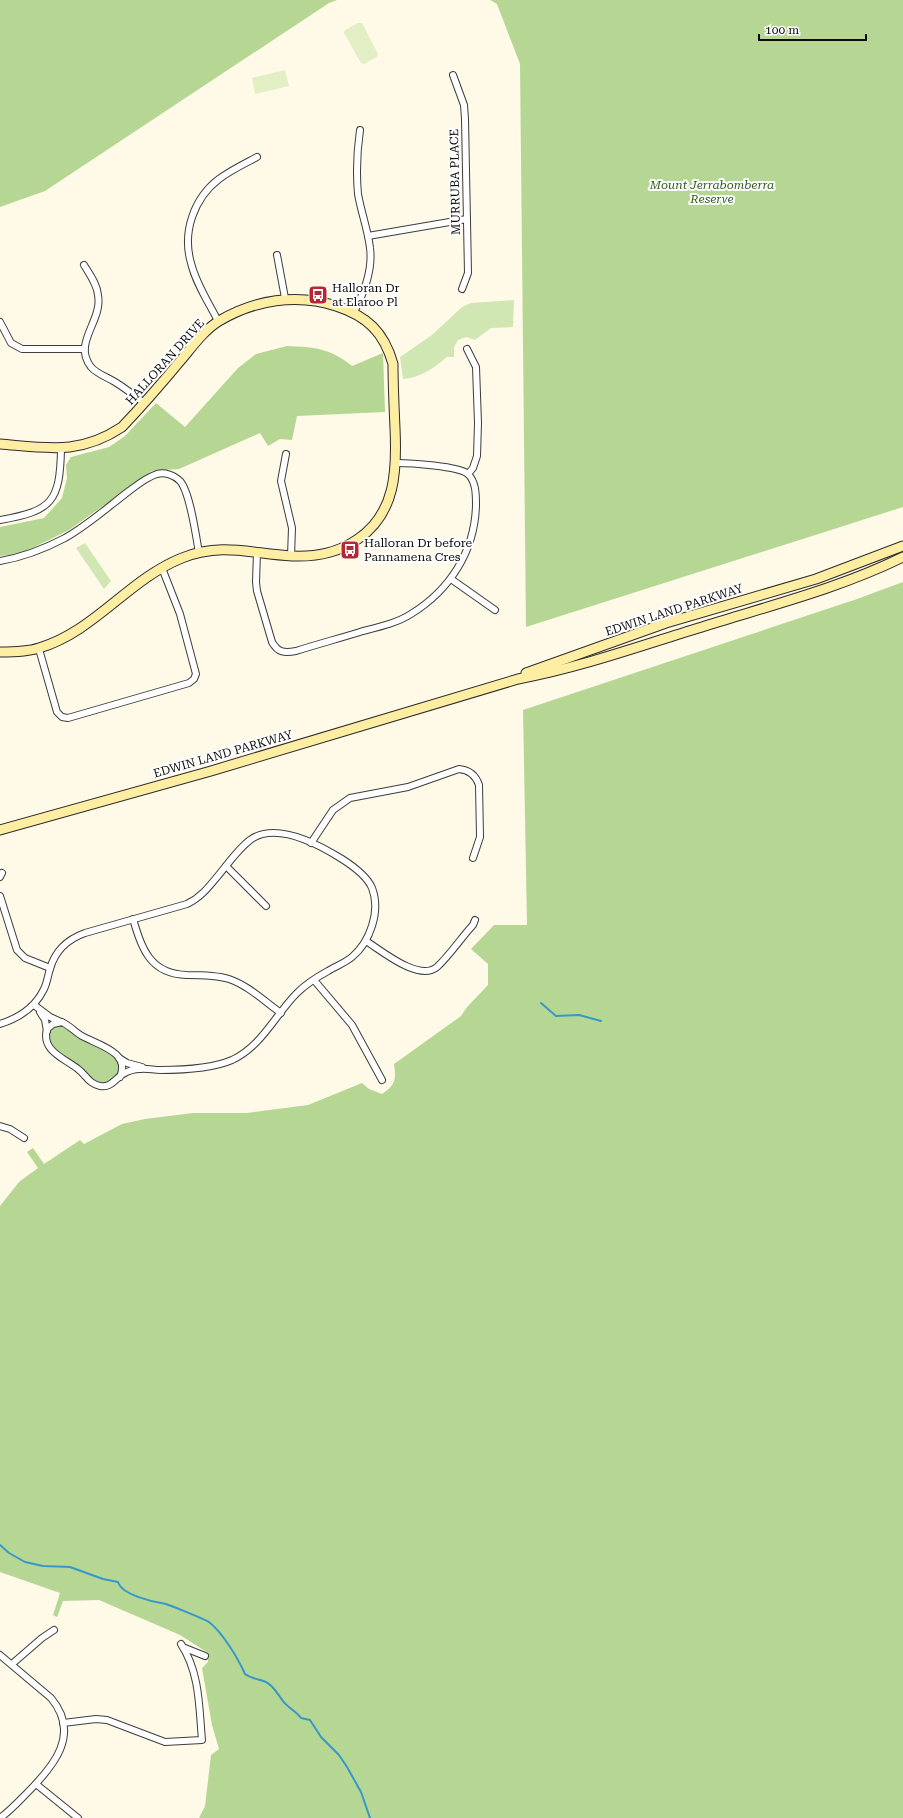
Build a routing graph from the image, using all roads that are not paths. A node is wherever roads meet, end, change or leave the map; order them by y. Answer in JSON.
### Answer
{"nodes":[{"id":1,"x":454,"y":75,"type":"dead end"},
{"id":2,"x":360,"y":130,"type":"dead end"},
{"id":3,"x":257,"y":157,"type":"dead end"},
{"id":4,"x":467,"y":219,"type":"junction"},
{"id":5,"x":368,"y":236,"type":"junction"},
{"id":6,"x":277,"y":255,"type":"dead end"},
{"id":7,"x":84,"y":265,"type":"dead end"},
{"id":8,"x":462,"y":289,"type":"dead end"},
{"id":9,"x":285,"y":298,"type":"junction"},
{"id":10,"x":354,"y":312,"type":"junction"},
{"id":11,"x":218,"y":321,"type":"junction"},
{"id":12,"x":0,"y":322,"type":"edge"},
{"id":13,"x":84,"y":349,"type":"junction"},
{"id":14,"x":467,"y":349,"type":"dead end"},
{"id":15,"x":144,"y":403,"type":"junction"},
{"id":16,"x":0,"y":444,"type":"edge"},
{"id":17,"x":61,"y":449,"type":"junction"},
{"id":18,"x":286,"y":454,"type":"dead end"},
{"id":19,"x":396,"y":463,"type":"junction"},
{"id":20,"x":468,"y":474,"type":"junction"},
{"id":21,"x":0,"y":520,"type":"edge"},
{"id":22,"x":903,"y":546,"type":"edge"},
{"id":23,"x":257,"y":552,"type":"junction"},
{"id":24,"x":199,"y":553,"type":"junction"},
{"id":25,"x":292,"y":556,"type":"junction"},
{"id":26,"x":903,"y":557,"type":"edge"},
{"id":27,"x":0,"y":561,"type":"edge"},
{"id":28,"x":162,"y":568,"type":"junction"},
{"id":29,"x":451,"y":579,"type":"junction"},
{"id":30,"x":495,"y":610,"type":"dead end"},
{"id":31,"x":39,"y":648,"type":"junction"},
{"id":32,"x":0,"y":652,"type":"edge"},
{"id":33,"x":452,"y":699,"type":"junction"},
{"id":34,"x":0,"y":830,"type":"edge"},
{"id":35,"x":311,"y":844,"type":"junction"},
{"id":36,"x":473,"y":858,"type":"dead end"},
{"id":37,"x":226,"y":866,"type":"junction"},
{"id":38,"x":0,"y":896,"type":"edge"},
{"id":39,"x":266,"y":906,"type":"dead end"},
{"id":40,"x":133,"y":919,"type":"junction"},
{"id":41,"x":475,"y":920,"type":"dead end"},
{"id":42,"x":366,"y":941,"type":"junction"},
{"id":43,"x":50,"y":968,"type":"junction"},
{"id":44,"x":314,"y":980,"type":"junction"},
{"id":45,"x":34,"y":1005,"type":"junction"},
{"id":46,"x":281,"y":1013,"type":"junction"},
{"id":47,"x":61,"y":1022,"type":"junction"},
{"id":48,"x":0,"y":1024,"type":"edge"},
{"id":49,"x":46,"y":1032,"type":"junction"},
{"id":50,"x":119,"y":1057,"type":"junction"},
{"id":51,"x":145,"y":1069,"type":"junction"},
{"id":52,"x":120,"y":1076,"type":"junction"},
{"id":53,"x":382,"y":1080,"type":"dead end"},
{"id":54,"x":0,"y":1126,"type":"edge"},
{"id":55,"x":24,"y":1138,"type":"dead end"},
{"id":56,"x":54,"y":1630,"type":"dead end"},
{"id":57,"x":0,"y":1655,"type":"edge"},
{"id":58,"x":205,"y":1656,"type":"dead end"},
{"id":59,"x":12,"y":1664,"type":"junction"},
{"id":60,"x":63,"y":1723,"type":"junction"},
{"id":61,"x":36,"y":1784,"type":"junction"},
{"id":62,"x":0,"y":1818,"type":"edge"},
{"id":63,"x":78,"y":1818,"type":"edge"}],
"edges":[{"from":1,"to":4,"type":"street","name":"MURRUBA PLACE"},
{"from":2,"to":5,"type":"street"},
{"from":3,"to":11,"type":"street"},
{"from":4,"to":5,"type":"street"},
{"from":4,"to":8,"type":"street","name":"MURRUBA PLACE"},
{"from":5,"to":10,"type":"street"},
{"from":6,"to":9,"type":"street"},
{"from":7,"to":13,"type":"street"},
{"from":9,"to":10,"type":"main road","name":"HALLORAN DRIVE"},
{"from":9,"to":11,"type":"main road","name":"HALLORAN DRIVE"},
{"from":10,"to":19,"type":"main road","name":"HALLORAN DRIVE"},
{"from":11,"to":15,"type":"main road","name":"HALLORAN DRIVE"},
{"from":12,"to":13,"type":"street"},
{"from":13,"to":15,"type":"street"},
{"from":14,"to":20,"type":"street"},
{"from":15,"to":17,"type":"main road","name":"HALLORAN DRIVE"},
{"from":16,"to":17,"type":"main road","name":"HALLORAN DRIVE"},
{"from":17,"to":21,"type":"street"},
{"from":18,"to":25,"type":"street"},
{"from":19,"to":20,"type":"street"},
{"from":19,"to":25,"type":"main road","name":"HALLORAN DRIVE"},
{"from":20,"to":29,"type":"street"},
{"from":22,"to":33,"type":"main road","name":"EDWIN LAND PARKWAY"},
{"from":23,"to":24,"type":"main road","name":"HALLORAN DRIVE"},
{"from":23,"to":25,"type":"main road","name":"HALLORAN DRIVE"},
{"from":23,"to":29,"type":"street"},
{"from":24,"to":27,"type":"street"},
{"from":24,"to":28,"type":"main road","name":"HALLORAN DRIVE"},
{"from":26,"to":33,"type":"main road","name":"EDWIN LAND PARKWAY"},
{"from":28,"to":31,"type":"main road","name":"HALLORAN DRIVE"},
{"from":28,"to":31,"type":"street"},
{"from":29,"to":30,"type":"street"},
{"from":31,"to":32,"type":"main road","name":"HALLORAN DRIVE"},
{"from":33,"to":34,"type":"main road","name":"EDWIN LAND PARKWAY"},
{"from":35,"to":36,"type":"street"},
{"from":35,"to":37,"type":"street"},
{"from":35,"to":42,"type":"street"},
{"from":37,"to":39,"type":"street"},
{"from":37,"to":40,"type":"street"},
{"from":38,"to":43,"type":"street"},
{"from":40,"to":43,"type":"street"},
{"from":40,"to":46,"type":"street"},
{"from":41,"to":42,"type":"street"},
{"from":42,"to":44,"type":"street"},
{"from":43,"to":45,"type":"street"},
{"from":44,"to":46,"type":"street"},
{"from":44,"to":53,"type":"street"},
{"from":45,"to":47,"type":"street"},
{"from":45,"to":48,"type":"street"},
{"from":45,"to":49,"type":"street"},
{"from":46,"to":51,"type":"street"},
{"from":47,"to":49,"type":"street"},
{"from":47,"to":50,"type":"street"},
{"from":49,"to":52,"type":"street"},
{"from":50,"to":51,"type":"street"},
{"from":50,"to":52,"type":"street"},
{"from":51,"to":52,"type":"street"},
{"from":54,"to":55,"type":"street"},
{"from":56,"to":59,"type":"street"},
{"from":57,"to":59,"type":"street"},
{"from":58,"to":60,"type":"street"},
{"from":59,"to":60,"type":"street"},
{"from":60,"to":61,"type":"street"},
{"from":61,"to":62,"type":"street"},
{"from":61,"to":63,"type":"street"}]}
